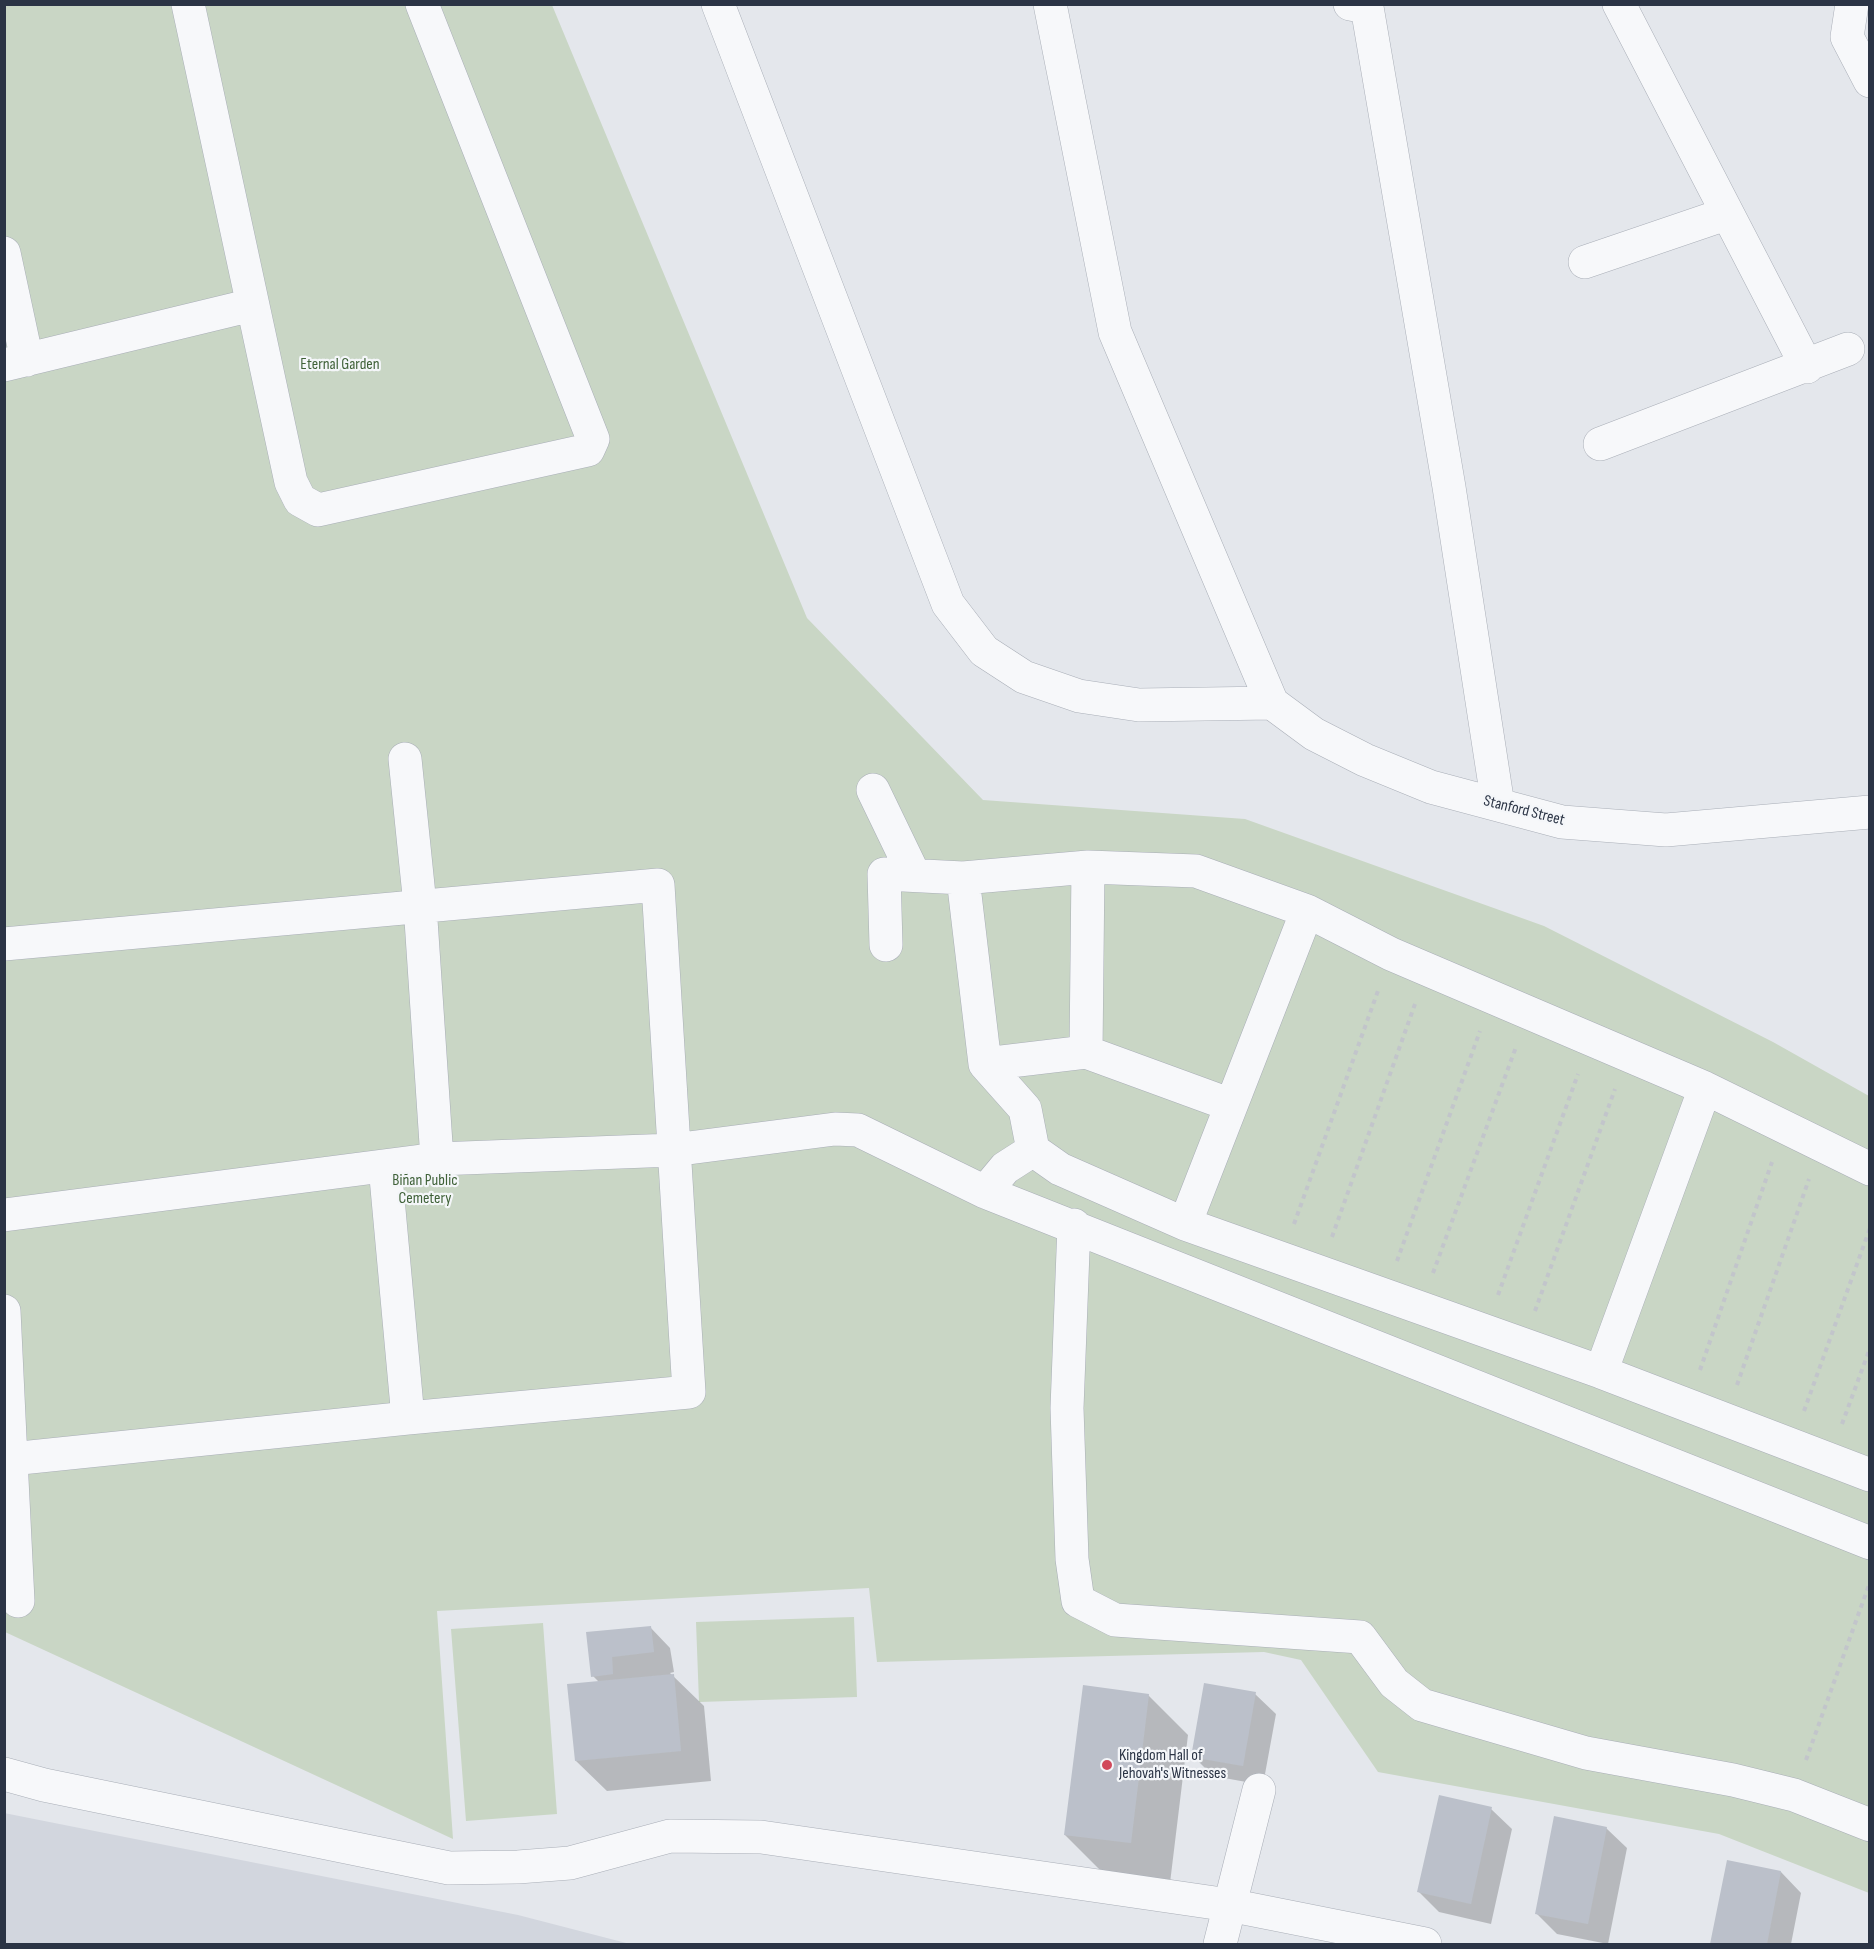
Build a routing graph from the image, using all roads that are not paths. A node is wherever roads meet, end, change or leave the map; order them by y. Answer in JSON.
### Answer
{"nodes":[{"id":1,"x":188,"y":4,"type":"edge"},
{"id":2,"x":422,"y":4,"type":"edge"},
{"id":3,"x":718,"y":4,"type":"edge"},
{"id":4,"x":1050,"y":4,"type":"edge"},
{"id":5,"x":1350,"y":4,"type":"edge"},
{"id":6,"x":1618,"y":4,"type":"edge"},
{"id":7,"x":1852,"y":4,"type":"edge"},
{"id":8,"x":1869,"y":81,"type":"edge"},
{"id":9,"x":1726,"y":214,"type":"junction"},
{"id":10,"x":4,"y":253,"type":"edge"},
{"id":11,"x":1585,"y":262,"type":"dead end"},
{"id":12,"x":252,"y":305,"type":"junction"},
{"id":13,"x":1848,"y":349,"type":"dead end"},
{"id":14,"x":16,"y":363,"type":"edge"},
{"id":15,"x":1807,"y":367,"type":"junction"},
{"id":16,"x":1600,"y":444,"type":"dead end"},
{"id":17,"x":1272,"y":703,"type":"junction"},
{"id":18,"x":405,"y":759,"type":"dead end"},
{"id":19,"x":873,"y":790,"type":"dead end"},
{"id":20,"x":1498,"y":805,"type":"junction"},
{"id":21,"x":1869,"y":812,"type":"edge"},
{"id":22,"x":1088,"y":867,"type":"junction"},
{"id":23,"x":914,"y":874,"type":"junction"},
{"id":24,"x":963,"y":878,"type":"junction"},
{"id":25,"x":420,"y":905,"type":"junction"},
{"id":26,"x":1307,"y":911,"type":"junction"},
{"id":27,"x":4,"y":944,"type":"edge"},
{"id":28,"x":886,"y":945,"type":"dead end"},
{"id":29,"x":1086,"y":1052,"type":"junction"},
{"id":30,"x":985,"y":1064,"type":"junction"},
{"id":31,"x":1705,"y":1088,"type":"junction"},
{"id":32,"x":1231,"y":1105,"type":"junction"},
{"id":33,"x":673,"y":1150,"type":"junction"},
{"id":34,"x":1033,"y":1150,"type":"junction"},
{"id":35,"x":437,"y":1159,"type":"junction"},
{"id":36,"x":385,"y":1166,"type":"junction"},
{"id":37,"x":1869,"y":1169,"type":"edge"},
{"id":38,"x":985,"y":1192,"type":"junction"},
{"id":39,"x":4,"y":1215,"type":"edge"},
{"id":40,"x":1185,"y":1224,"type":"junction"},
{"id":41,"x":1074,"y":1225,"type":"junction"},
{"id":42,"x":4,"y":1311,"type":"edge"},
{"id":43,"x":1601,"y":1372,"type":"junction"},
{"id":44,"x":408,"y":1418,"type":"junction"},
{"id":45,"x":11,"y":1459,"type":"junction"},
{"id":46,"x":1869,"y":1475,"type":"edge"},
{"id":47,"x":1869,"y":1543,"type":"edge"},
{"id":48,"x":18,"y":1601,"type":"dead end"},
{"id":49,"x":4,"y":1774,"type":"edge"},
{"id":50,"x":1259,"y":1790,"type":"dead end"},
{"id":51,"x":1869,"y":1826,"type":"edge"},
{"id":52,"x":1229,"y":1905,"type":"junction"},
{"id":53,"x":1220,"y":1944,"type":"edge"},
{"id":54,"x":1425,"y":1944,"type":"edge"}],
"edges":[{"from":1,"to":12,"type":"street"},
{"from":2,"to":12,"type":"street"},
{"from":3,"to":17,"type":"street"},
{"from":4,"to":17,"type":"street"},
{"from":5,"to":20,"type":"street"},
{"from":6,"to":9,"type":"street"},
{"from":7,"to":8,"type":"street"},
{"from":9,"to":11,"type":"street"},
{"from":9,"to":15,"type":"street"},
{"from":10,"to":14,"type":"street"},
{"from":12,"to":14,"type":"street"},
{"from":13,"to":15,"type":"street"},
{"from":15,"to":16,"type":"street"},
{"from":17,"to":20,"type":"street","name":"Stanford Street"},
{"from":18,"to":25,"type":"street"},
{"from":19,"to":23,"type":"street"},
{"from":20,"to":21,"type":"street","name":"Stanford Street"},
{"from":22,"to":24,"type":"street"},
{"from":22,"to":26,"type":"street"},
{"from":22,"to":29,"type":"street"},
{"from":23,"to":24,"type":"street"},
{"from":23,"to":28,"type":"street"},
{"from":24,"to":30,"type":"street"},
{"from":25,"to":27,"type":"street"},
{"from":25,"to":33,"type":"street"},
{"from":25,"to":35,"type":"street"},
{"from":26,"to":31,"type":"street"},
{"from":26,"to":32,"type":"street"},
{"from":29,"to":30,"type":"street"},
{"from":29,"to":32,"type":"street"},
{"from":30,"to":34,"type":"street"},
{"from":31,"to":37,"type":"street"},
{"from":31,"to":43,"type":"street"},
{"from":32,"to":40,"type":"street"},
{"from":33,"to":35,"type":"street"},
{"from":33,"to":38,"type":"street"},
{"from":33,"to":44,"type":"street"},
{"from":34,"to":38,"type":"street"},
{"from":34,"to":40,"type":"street"},
{"from":35,"to":36,"type":"street"},
{"from":36,"to":39,"type":"street"},
{"from":36,"to":44,"type":"street"},
{"from":38,"to":41,"type":"street"},
{"from":40,"to":43,"type":"street"},
{"from":41,"to":47,"type":"street"},
{"from":41,"to":51,"type":"street"},
{"from":42,"to":45,"type":"street"},
{"from":43,"to":46,"type":"street"},
{"from":44,"to":45,"type":"street"},
{"from":45,"to":48,"type":"street"},
{"from":49,"to":52,"type":"street"},
{"from":50,"to":52,"type":"street"},
{"from":52,"to":53,"type":"street"},
{"from":52,"to":54,"type":"street"}]}
